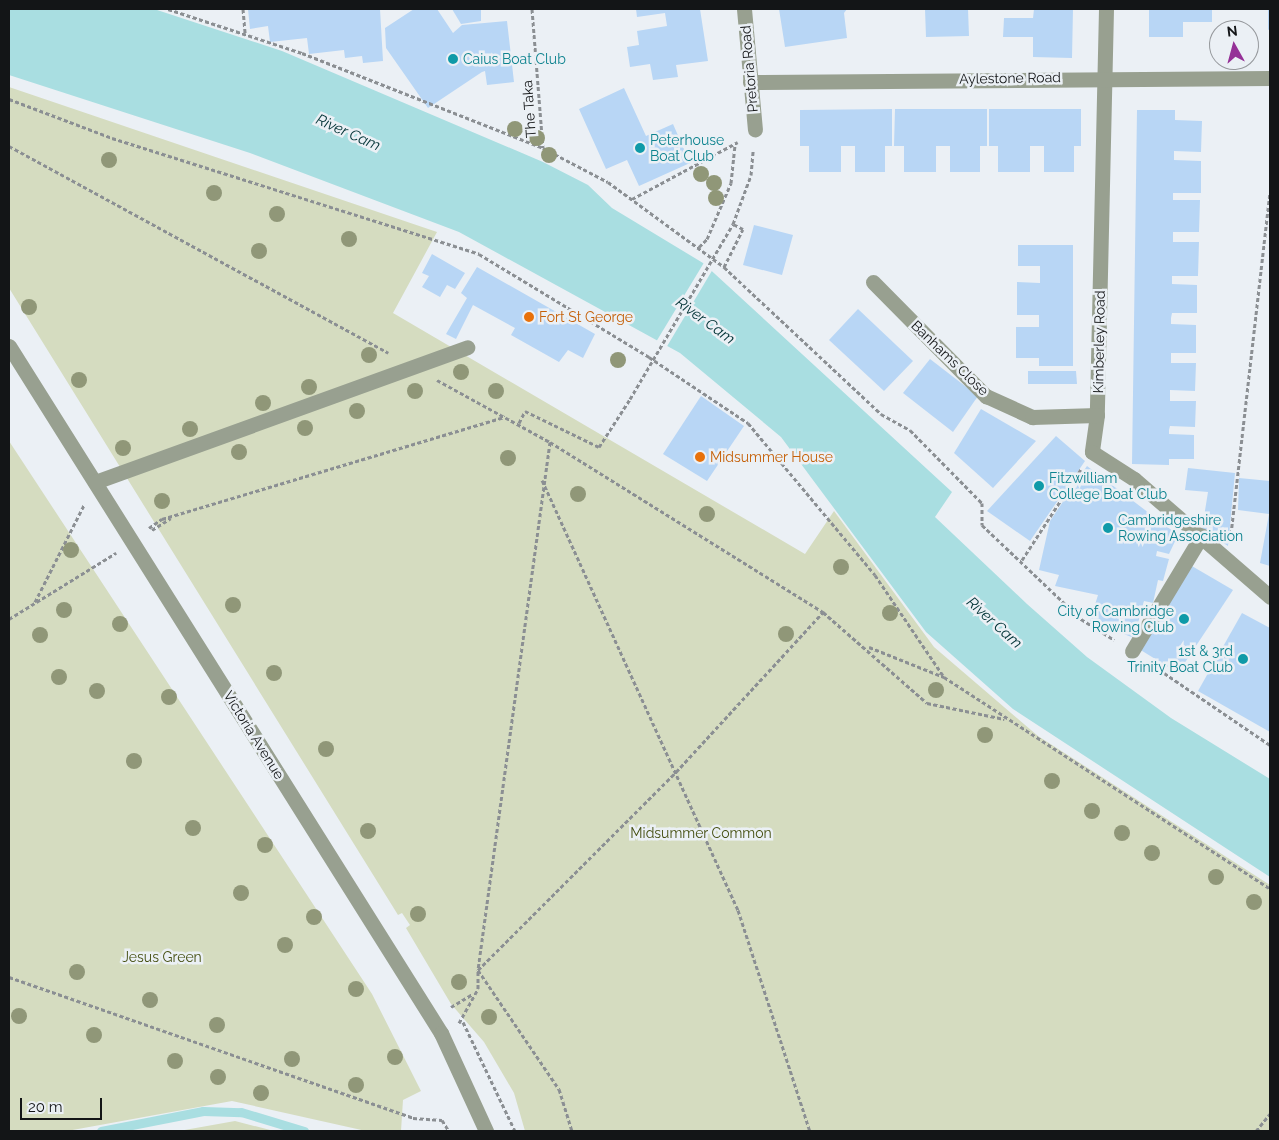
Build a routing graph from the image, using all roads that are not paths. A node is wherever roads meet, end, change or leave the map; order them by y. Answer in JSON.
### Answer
{"nodes":[{"id":1,"x":744,"y":9,"type":"edge"},
{"id":2,"x":1106,"y":9,"type":"edge"},
{"id":3,"x":1105,"y":77,"type":"junction"},
{"id":4,"x":1270,"y":78,"type":"edge"},
{"id":5,"x":750,"y":82,"type":"junction"},
{"id":6,"x":755,"y":130,"type":"road end"},
{"id":7,"x":873,"y":282,"type":"dead end"},
{"id":8,"x":9,"y":346,"type":"edge"},
{"id":9,"x":466,"y":347,"type":"dead end"},
{"id":10,"x":1097,"y":415,"type":"junction"},
{"id":11,"x":95,"y":482,"type":"junction"},
{"id":12,"x":1202,"y":535,"type":"junction"},
{"id":13,"x":1268,"y":595,"type":"edge"},
{"id":14,"x":1132,"y":651,"type":"road end"},
{"id":15,"x":486,"y":1131,"type":"edge"}],
"edges":[{"from":1,"to":5,"type":"street","name":"Pretoria Road"},
{"from":2,"to":3,"type":"street","name":"Kimberley Road"},
{"from":3,"to":4,"type":"street","name":"Aylestone Road"},
{"from":3,"to":5,"type":"street","name":"Aylestone Road"},
{"from":3,"to":10,"type":"street","name":"Kimberley Road"},
{"from":5,"to":6,"type":"street","name":"Pretoria Road"},
{"from":7,"to":10,"type":"street","name":"Banhams Close"},
{"from":8,"to":11,"type":"street","name":"Victoria Avenue"},
{"from":9,"to":11,"type":"street"},
{"from":10,"to":12,"type":"street","name":"Kimberley Road"},
{"from":11,"to":15,"type":"street","name":"Victoria Avenue"},
{"from":12,"to":13,"type":"street"},
{"from":12,"to":14,"type":"street"}]}
